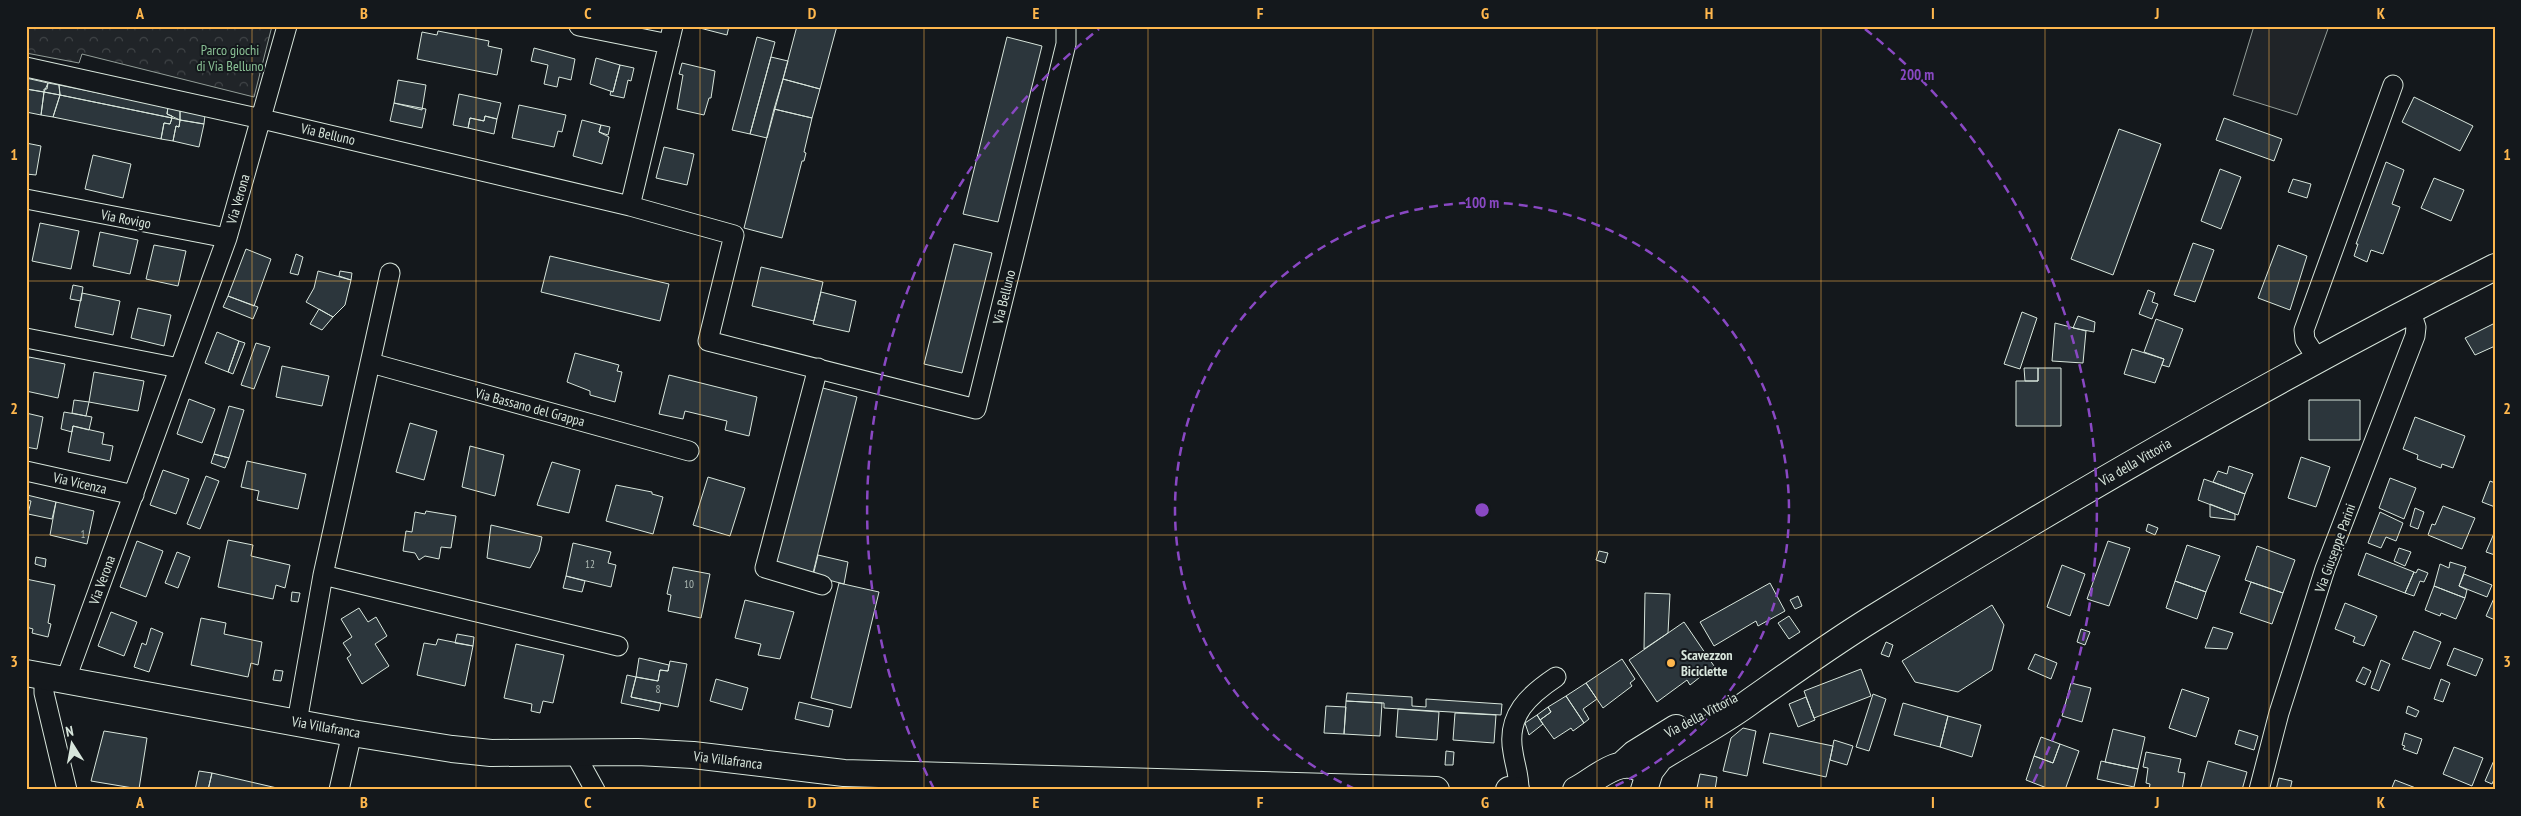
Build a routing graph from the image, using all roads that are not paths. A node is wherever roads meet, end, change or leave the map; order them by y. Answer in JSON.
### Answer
{"nodes":[{"id":1,"x":287,"y":26,"type":"edge"},
{"id":2,"x":579,"y":26,"type":"edge"},
{"id":3,"x":1066,"y":26,"type":"edge"},
{"id":4,"x":671,"y":35,"type":"edge"},
{"id":5,"x":26,"y":67,"type":"edge"},
{"id":6,"x":2393,"y":85,"type":"dead end"},
{"id":7,"x":262,"y":119,"type":"junction"},
{"id":8,"x":26,"y":199,"type":"edge"},
{"id":9,"x":630,"y":206,"type":"junction"},
{"id":10,"x":226,"y":238,"type":"junction"},
{"id":11,"x":2495,"y":267,"type":"edge"},
{"id":12,"x":390,"y":273,"type":"dead end"},
{"id":13,"x":2410,"y":310,"type":"junction"},
{"id":14,"x":26,"y":338,"type":"edge"},
{"id":15,"x":2318,"y":360,"type":"junction"},
{"id":16,"x":371,"y":363,"type":"junction"},
{"id":17,"x":179,"y":368,"type":"junction"},
{"id":18,"x":818,"y":368,"type":"junction"},
{"id":19,"x":689,"y":450,"type":"dead end"},
{"id":20,"x":26,"y":471,"type":"edge"},
{"id":21,"x":134,"y":495,"type":"junction"},
{"id":22,"x":323,"y":575,"type":"junction"},
{"id":23,"x":822,"y":585,"type":"dead end"},
{"id":24,"x":618,"y":646,"type":"dead end"},
{"id":25,"x":45,"y":676,"type":"edge"},
{"id":26,"x":1785,"y":676,"type":"junction"},
{"id":27,"x":1556,"y":677,"type":"dead end"},
{"id":28,"x":297,"y":722,"type":"junction"},
{"id":29,"x":352,"y":732,"type":"junction"},
{"id":30,"x":574,"y":752,"type":"junction"},
{"id":31,"x":1623,"y":764,"type":"junction"},
{"id":32,"x":1646,"y":786,"type":"edge"},
{"id":33,"x":68,"y":790,"type":"edge"},
{"id":34,"x":340,"y":790,"type":"edge"},
{"id":35,"x":596,"y":790,"type":"edge"},
{"id":36,"x":1436,"y":790,"type":"edge"},
{"id":37,"x":1509,"y":790,"type":"edge"},
{"id":38,"x":1517,"y":790,"type":"edge"},
{"id":39,"x":1576,"y":790,"type":"edge"},
{"id":40,"x":2259,"y":790,"type":"edge"}],
"edges":[{"from":1,"to":7,"type":"street","name":"Via Verona"},
{"from":2,"to":4,"type":"street"},
{"from":3,"to":18,"type":"street","name":"Via Belluno"},
{"from":4,"to":9,"type":"street"},
{"from":5,"to":7,"type":"street","name":"Via Belluno"},
{"from":6,"to":15,"type":"street"},
{"from":7,"to":9,"type":"street","name":"Via Belluno"},
{"from":7,"to":10,"type":"street","name":"Via Verona"},
{"from":8,"to":10,"type":"street","name":"Via Rovigo"},
{"from":9,"to":18,"type":"street","name":"Via Belluno"},
{"from":10,"to":17,"type":"street","name":"Via Verona"},
{"from":11,"to":13,"type":"street","name":"Via della Vittoria"},
{"from":12,"to":16,"type":"street"},
{"from":13,"to":15,"type":"street","name":"Via della Vittoria"},
{"from":13,"to":40,"type":"street","name":"Via Giuseppe Parini"},
{"from":14,"to":17,"type":"street"},
{"from":15,"to":26,"type":"street","name":"Via della Vittoria"},
{"from":16,"to":19,"type":"street","name":"Via Bassano del Grappa"},
{"from":16,"to":22,"type":"street"},
{"from":17,"to":21,"type":"street","name":"Via Verona"},
{"from":18,"to":23,"type":"street"},
{"from":20,"to":21,"type":"street","name":"Via Vicenza"},
{"from":21,"to":25,"type":"street","name":"Via Verona"},
{"from":22,"to":24,"type":"street"},
{"from":22,"to":28,"type":"street"},
{"from":25,"to":28,"type":"street","name":"Via Villafranca"},
{"from":25,"to":33,"type":"street"},
{"from":26,"to":31,"type":"street","name":"Via della Vittoria"},
{"from":26,"to":32,"type":"street","name":"Via della Vittoria"},
{"from":27,"to":38,"type":"street"},
{"from":28,"to":29,"type":"street","name":"Via Villafranca"},
{"from":29,"to":30,"type":"street","name":"Via Villafranca"},
{"from":29,"to":34,"type":"street"},
{"from":30,"to":35,"type":"street"},
{"from":30,"to":36,"type":"street","name":"Via Villafranca"},
{"from":31,"to":32,"type":"street","name":"Via della Vittoria"},
{"from":31,"to":39,"type":"street","name":"Via della Vittoria"},
{"from":37,"to":38,"type":"street"}]}
